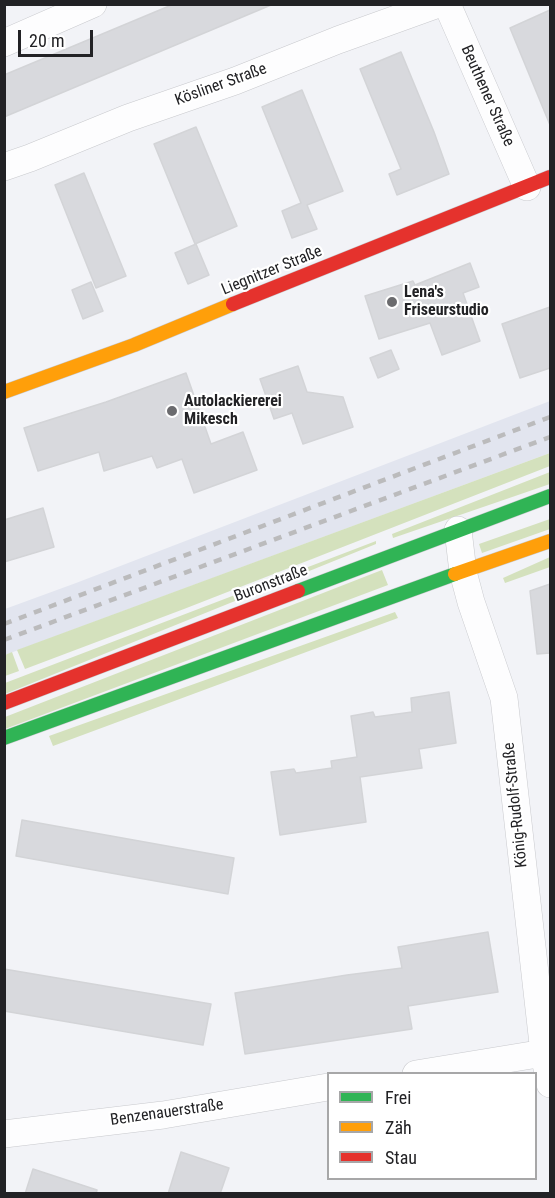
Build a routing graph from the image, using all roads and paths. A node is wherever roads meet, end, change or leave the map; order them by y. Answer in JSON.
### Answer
{"nodes":[{"id":1,"x":93,"y":4,"type":"edge"},
{"id":2,"x":438,"y":4,"type":"edge"},
{"id":3,"x":447,"y":4,"type":"edge"},
{"id":4,"x":4,"y":43,"type":"edge"},
{"id":5,"x":4,"y":167,"type":"edge"},
{"id":6,"x":539,"y":182,"type":"edge"},
{"id":7,"x":4,"y":392,"type":"edge"},
{"id":8,"x":550,"y":496,"type":"edge"},
{"id":9,"x":458,"y":530,"type":"junction"},
{"id":10,"x":550,"y":541,"type":"edge"},
{"id":11,"x":463,"y":572,"type":"junction"},
{"id":12,"x":4,"y":704,"type":"edge"},
{"id":13,"x":4,"y":738,"type":"edge"},
{"id":14,"x":544,"y":1053,"type":"junction"},
{"id":15,"x":428,"y":1072,"type":"edge"},
{"id":16,"x":550,"y":1084,"type":"edge"},
{"id":17,"x":327,"y":1087,"type":"edge"},
{"id":18,"x":4,"y":1134,"type":"edge"}],
"edges":[{"from":1,"to":4,"type":"street"},
{"from":2,"to":5,"type":"street","name":"Kösliner Straße"},
{"from":3,"to":6,"type":"street","name":"Beuthener Straße"},
{"from":6,"to":7,"type":"street","name":"Liegnitzer Straße"},
{"from":8,"to":9,"type":"street","name":"Buronstraße"},
{"from":9,"to":11,"type":"street","name":"König-Rudolf-Straße"},
{"from":9,"to":12,"type":"street","name":"Buronstraße"},
{"from":10,"to":11,"type":"street"},
{"from":11,"to":13,"type":"street"},
{"from":11,"to":14,"type":"street","name":"König-Rudolf-Straße"},
{"from":14,"to":15,"type":"street"},
{"from":14,"to":16,"type":"street","name":"König-Rudolf-Straße"},
{"from":17,"to":18,"type":"street","name":"Benzenauerstraße"}]}
